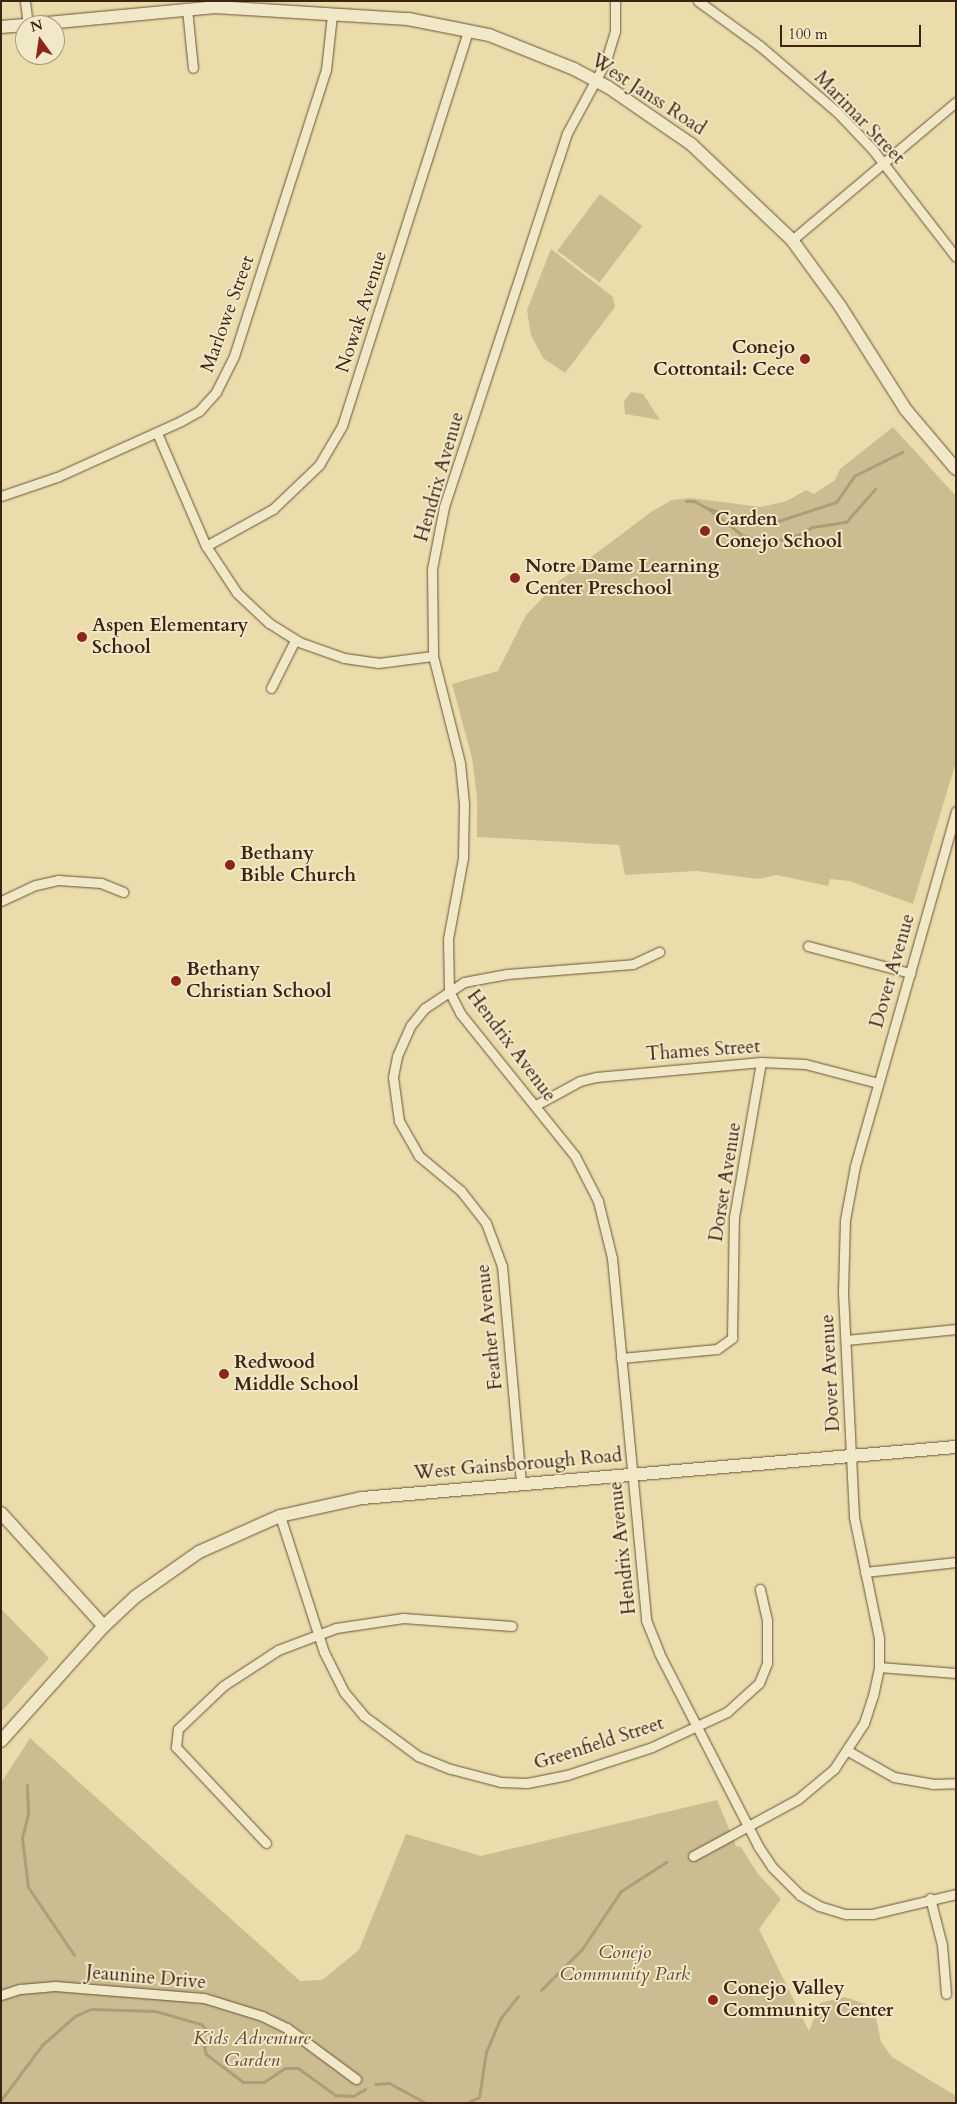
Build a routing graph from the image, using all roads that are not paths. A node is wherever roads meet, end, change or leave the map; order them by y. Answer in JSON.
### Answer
{"nodes":[{"id":1,"x":25,"y":1,"type":"edge"},
{"id":2,"x":615,"y":1,"type":"edge"},
{"id":3,"x":698,"y":1,"type":"edge"},
{"id":4,"x":187,"y":9,"type":"junction"},
{"id":5,"x":26,"y":15,"type":"edge"},
{"id":6,"x":332,"y":15,"type":"junction"},
{"id":7,"x":65,"y":21,"type":"edge"},
{"id":8,"x":15,"y":26,"type":"edge"},
{"id":9,"x":1,"y":27,"type":"edge"},
{"id":10,"x":468,"y":30,"type":"junction"},
{"id":11,"x":193,"y":68,"type":"dead end"},
{"id":12,"x":596,"y":81,"type":"junction"},
{"id":13,"x":956,"y":102,"type":"edge"},
{"id":14,"x":882,"y":163,"type":"junction"},
{"id":15,"x":792,"y":240,"type":"junction"},
{"id":16,"x":956,"y":257,"type":"edge"},
{"id":17,"x":157,"y":433,"type":"junction"},
{"id":18,"x":956,"y":469,"type":"edge"},
{"id":19,"x":1,"y":496,"type":"edge"},
{"id":20,"x":206,"y":546,"type":"junction"},
{"id":21,"x":294,"y":640,"type":"junction"},
{"id":22,"x":433,"y":656,"type":"junction"},
{"id":23,"x":271,"y":688,"type":"dead end"},
{"id":24,"x":956,"y":811,"type":"edge"},
{"id":25,"x":123,"y":892,"type":"dead end"},
{"id":26,"x":1,"y":901,"type":"edge"},
{"id":27,"x":808,"y":946,"type":"dead end"},
{"id":28,"x":659,"y":952,"type":"dead end"},
{"id":29,"x":910,"y":973,"type":"junction"},
{"id":30,"x":449,"y":991,"type":"junction"},
{"id":31,"x":761,"y":1062,"type":"junction"},
{"id":32,"x":878,"y":1083,"type":"junction"},
{"id":33,"x":536,"y":1105,"type":"junction"},
{"id":34,"x":956,"y":1329,"type":"edge"},
{"id":35,"x":846,"y":1340,"type":"junction"},
{"id":36,"x":621,"y":1358,"type":"junction"},
{"id":37,"x":956,"y":1446,"type":"edge"},
{"id":38,"x":851,"y":1456,"type":"junction"},
{"id":39,"x":631,"y":1474,"type":"junction"},
{"id":40,"x":520,"y":1484,"type":"junction"},
{"id":41,"x":1,"y":1513,"type":"edge"},
{"id":42,"x":280,"y":1516,"type":"junction"},
{"id":43,"x":956,"y":1562,"type":"edge"},
{"id":44,"x":865,"y":1572,"type":"junction"},
{"id":45,"x":760,"y":1589,"type":"dead end"},
{"id":46,"x":104,"y":1626,"type":"junction"},
{"id":47,"x":512,"y":1626,"type":"dead end"},
{"id":48,"x":318,"y":1634,"type":"junction"},
{"id":49,"x":879,"y":1667,"type":"junction"},
{"id":50,"x":956,"y":1673,"type":"edge"},
{"id":51,"x":696,"y":1727,"type":"junction"},
{"id":52,"x":1,"y":1741,"type":"edge"},
{"id":53,"x":848,"y":1751,"type":"junction"},
{"id":54,"x":956,"y":1783,"type":"edge"},
{"id":55,"x":748,"y":1826,"type":"junction"},
{"id":56,"x":266,"y":1843,"type":"dead end"},
{"id":57,"x":693,"y":1856,"type":"dead end"},
{"id":58,"x":956,"y":1894,"type":"edge"},
{"id":59,"x":930,"y":1898,"type":"junction"},
{"id":60,"x":946,"y":1994,"type":"dead end"},
{"id":61,"x":1,"y":1995,"type":"edge"},
{"id":62,"x":356,"y":2079,"type":"dead end"}],
"edges":[{"from":1,"to":5,"type":"street"},
{"from":2,"to":12,"type":"street","name":"Hendrix Avenue"},
{"from":3,"to":14,"type":"street","name":"Marimar Street"},
{"from":4,"to":6,"type":"street","name":"West Janss Road"},
{"from":4,"to":7,"type":"street","name":"West Janss Road"},
{"from":4,"to":11,"type":"street"},
{"from":6,"to":10,"type":"street","name":"West Janss Road"},
{"from":6,"to":17,"type":"street","name":"Marlowe Street"},
{"from":8,"to":9,"type":"street","name":"West Janss Road"},
{"from":10,"to":12,"type":"street","name":"West Janss Road"},
{"from":10,"to":20,"type":"street","name":"Nowak Avenue"},
{"from":12,"to":15,"type":"street","name":"West Janss Road"},
{"from":12,"to":22,"type":"street","name":"Hendrix Avenue"},
{"from":13,"to":14,"type":"street"},
{"from":14,"to":15,"type":"street"},
{"from":14,"to":16,"type":"street","name":"Marimar Street"},
{"from":15,"to":18,"type":"street","name":"West Janss Road"},
{"from":17,"to":19,"type":"street","name":"Marlowe Street"},
{"from":17,"to":20,"type":"street"},
{"from":20,"to":21,"type":"street"},
{"from":21,"to":22,"type":"street"},
{"from":21,"to":23,"type":"street"},
{"from":22,"to":30,"type":"street","name":"Hendrix Avenue"},
{"from":24,"to":29,"type":"street","name":"Dover Avenue"},
{"from":25,"to":26,"type":"street"},
{"from":27,"to":29,"type":"street"},
{"from":28,"to":30,"type":"street","name":"Feather Avenue"},
{"from":29,"to":32,"type":"street","name":"Dover Avenue"},
{"from":30,"to":33,"type":"street","name":"Hendrix Avenue"},
{"from":30,"to":40,"type":"street","name":"Feather Avenue"},
{"from":31,"to":32,"type":"street","name":"Thames Street"},
{"from":31,"to":33,"type":"street","name":"Thames Street"},
{"from":31,"to":36,"type":"street","name":"Dorset Avenue"},
{"from":32,"to":35,"type":"street","name":"Dover Avenue"},
{"from":33,"to":36,"type":"street","name":"Hendrix Avenue"},
{"from":34,"to":35,"type":"street"},
{"from":35,"to":38,"type":"street","name":"Dover Avenue"},
{"from":36,"to":39,"type":"street","name":"Hendrix Avenue"},
{"from":37,"to":38,"type":"street","name":"West Gainsborough Road"},
{"from":38,"to":39,"type":"street","name":"West Gainsborough Road"},
{"from":38,"to":44,"type":"street","name":"Dover Avenue"},
{"from":39,"to":40,"type":"street","name":"West Gainsborough Road"},
{"from":39,"to":51,"type":"street","name":"Hendrix Avenue"},
{"from":40,"to":42,"type":"street","name":"West Gainsborough Road"},
{"from":41,"to":46,"type":"street"},
{"from":42,"to":46,"type":"street","name":"West Gainsborough Road"},
{"from":42,"to":48,"type":"street","name":"Greenfield Street"},
{"from":43,"to":44,"type":"street"},
{"from":44,"to":49,"type":"street","name":"Dover Avenue"},
{"from":45,"to":51,"type":"street","name":"Greenfield Street"},
{"from":46,"to":52,"type":"street"},
{"from":47,"to":48,"type":"street"},
{"from":48,"to":51,"type":"street","name":"Greenfield Street"},
{"from":48,"to":56,"type":"street"},
{"from":49,"to":50,"type":"street"},
{"from":49,"to":53,"type":"street","name":"Dover Avenue"},
{"from":51,"to":55,"type":"street","name":"Hendrix Avenue"},
{"from":53,"to":54,"type":"street"},
{"from":53,"to":55,"type":"street","name":"Dover Avenue"},
{"from":55,"to":57,"type":"street","name":"Dover Avenue"},
{"from":55,"to":59,"type":"street","name":"Hendrix Avenue"},
{"from":58,"to":59,"type":"street","name":"Hendrix Avenue"},
{"from":59,"to":60,"type":"street"},
{"from":61,"to":62,"type":"street","name":"Jeaunine Drive"}]}
